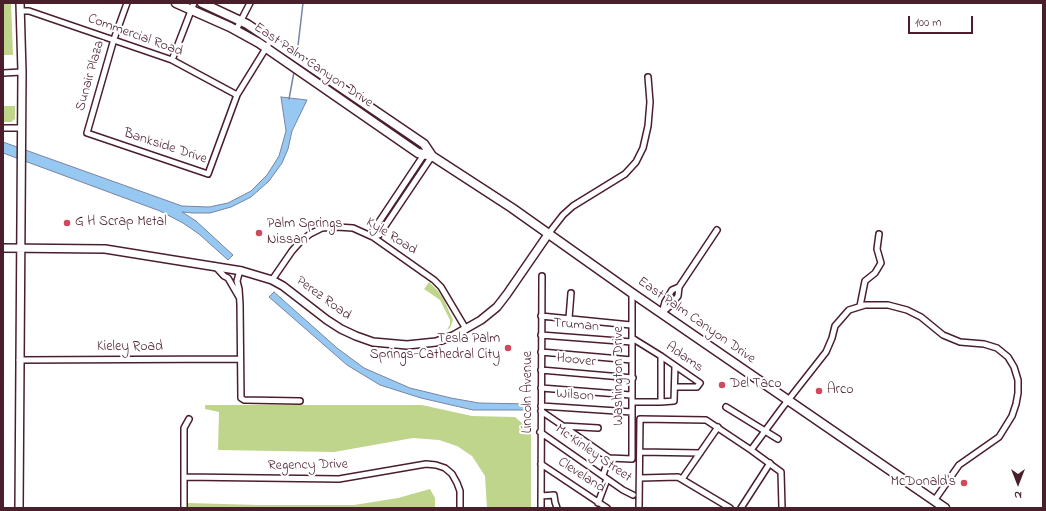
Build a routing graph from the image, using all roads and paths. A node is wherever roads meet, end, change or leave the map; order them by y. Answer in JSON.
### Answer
{"nodes":[{"id":1,"x":127,"y":3,"type":"edge"},
{"id":2,"x":176,"y":3,"type":"edge"},
{"id":3,"x":202,"y":3,"type":"edge"},
{"id":4,"x":250,"y":3,"type":"edge"},
{"id":5,"x":193,"y":6,"type":"edge"},
{"id":6,"x":20,"y":7,"type":"edge"},
{"id":7,"x":241,"y":22,"type":"junction"},
{"id":8,"x":236,"y":30,"type":"junction"},
{"id":9,"x":114,"y":39,"type":"junction"},
{"id":10,"x":271,"y":40,"type":"junction"},
{"id":11,"x":266,"y":48,"type":"junction"},
{"id":12,"x":172,"y":60,"type":"junction"},
{"id":13,"x":22,"y":72,"type":"junction"},
{"id":14,"x":3,"y":73,"type":"edge"},
{"id":15,"x":648,"y":77,"type":"dead end"},
{"id":16,"x":237,"y":95,"type":"junction"},
{"id":17,"x":3,"y":128,"type":"edge"},
{"id":18,"x":22,"y":128,"type":"junction"},
{"id":19,"x":87,"y":134,"type":"joint"},
{"id":20,"x":428,"y":153,"type":"junction"},
{"id":21,"x":717,"y":230,"type":"dead end"},
{"id":22,"x":549,"y":233,"type":"junction"},
{"id":23,"x":880,"y":234,"type":"dead end"},
{"id":24,"x":373,"y":238,"type":"junction"},
{"id":25,"x":3,"y":248,"type":"edge"},
{"id":26,"x":21,"y":248,"type":"junction"},
{"id":27,"x":215,"y":266,"type":"junction"},
{"id":28,"x":240,"y":270,"type":"junction"},
{"id":29,"x":542,"y":276,"type":"dead end"},
{"id":30,"x":272,"y":280,"type":"junction"},
{"id":31,"x":571,"y":293,"type":"dead end"},
{"id":32,"x":632,"y":293,"type":"junction"},
{"id":33,"x":240,"y":300,"type":"junction"},
{"id":34,"x":860,"y":306,"type":"junction"},
{"id":35,"x":662,"y":313,"type":"junction"},
{"id":36,"x":541,"y":316,"type":"junction"},
{"id":37,"x":569,"y":318,"type":"junction"},
{"id":38,"x":631,"y":325,"type":"junction"},
{"id":39,"x":466,"y":329,"type":"junction"},
{"id":40,"x":541,"y":335,"type":"junction"},
{"id":41,"x":632,"y":340,"type":"junction"},
{"id":42,"x":541,"y":352,"type":"junction"},
{"id":43,"x":661,"y":356,"type":"junction"},
{"id":44,"x":240,"y":359,"type":"junction"},
{"id":45,"x":20,"y":360,"type":"junction"},
{"id":46,"x":632,"y":360,"type":"junction"},
{"id":47,"x":675,"y":366,"type":"junction"},
{"id":48,"x":541,"y":370,"type":"junction"},
{"id":49,"x":633,"y":378,"type":"junction"},
{"id":50,"x":675,"y":387,"type":"junction"},
{"id":51,"x":541,"y":388,"type":"junction"},
{"id":52,"x":631,"y":395,"type":"junction"},
{"id":53,"x":300,"y":400,"type":"dead end"},
{"id":54,"x":788,"y":400,"type":"junction"},
{"id":55,"x":632,"y":402,"type":"junction"},
{"id":56,"x":661,"y":402,"type":"junction"},
{"id":57,"x":726,"y":407,"type":"dead end"},
{"id":58,"x":541,"y":409,"type":"junction"},
{"id":59,"x":632,"y":412,"type":"junction"},
{"id":60,"x":189,"y":419,"type":"dead end"},
{"id":61,"x":563,"y":426,"type":"junction"},
{"id":62,"x":718,"y":427,"type":"junction"},
{"id":63,"x":598,"y":428,"type":"dead end"},
{"id":64,"x":765,"y":430,"type":"junction"},
{"id":65,"x":540,"y":432,"type":"junction"},
{"id":66,"x":778,"y":439,"type":"dead end"},
{"id":67,"x":751,"y":450,"type":"junction"},
{"id":68,"x":640,"y":452,"type":"junction"},
{"id":69,"x":700,"y":453,"type":"junction"},
{"id":70,"x":609,"y":458,"type":"junction"},
{"id":71,"x":770,"y":463,"type":"junction"},
{"id":72,"x":541,"y":464,"type":"junction"},
{"id":73,"x":602,"y":475,"type":"junction"},
{"id":74,"x":184,"y":477,"type":"junction"},
{"id":75,"x":640,"y":478,"type":"junction"},
{"id":76,"x":607,"y":479,"type":"junction"},
{"id":77,"x":682,"y":479,"type":"junction"},
{"id":78,"x":633,"y":495,"type":"dead end"},
{"id":79,"x":541,"y":496,"type":"junction"},
{"id":80,"x":934,"y":501,"type":"junction"},
{"id":81,"x":598,"y":503,"type":"junction"},
{"id":82,"x":19,"y":508,"type":"edge"},
{"id":83,"x":184,"y":508,"type":"edge"},
{"id":84,"x":460,"y":508,"type":"edge"},
{"id":85,"x":541,"y":508,"type":"edge"},
{"id":86,"x":557,"y":508,"type":"edge"},
{"id":87,"x":607,"y":508,"type":"edge"},
{"id":88,"x":640,"y":508,"type":"edge"},
{"id":89,"x":730,"y":508,"type":"edge"},
{"id":90,"x":741,"y":508,"type":"edge"},
{"id":91,"x":782,"y":508,"type":"edge"},
{"id":92,"x":945,"y":508,"type":"edge"}],
"edges":[{"from":1,"to":9,"type":"street","name":"Sunair Plaza"},
{"from":2,"to":5,"type":"main road","name":"East Palm Canyon Drive"},
{"from":3,"to":7,"type":"main road","name":"East Palm Canyon Drive"},
{"from":4,"to":7,"type":"street"},
{"from":5,"to":8,"type":"main road","name":"East Palm Canyon Drive"},
{"from":5,"to":12,"type":"street"},
{"from":6,"to":9,"type":"street","name":"Commercial Road"},
{"from":6,"to":13,"type":"main road"},
{"from":7,"to":8,"type":"street"},
{"from":7,"to":10,"type":"main road","name":"East Palm Canyon Drive"},
{"from":8,"to":11,"type":"main road","name":"East Palm Canyon Drive"},
{"from":9,"to":12,"type":"street","name":"Commercial Road"},
{"from":9,"to":19,"type":"street","name":"Sunair Plaza"},
{"from":10,"to":11,"type":"street","name":"Bankside Drive"},
{"from":10,"to":20,"type":"main road","name":"East Palm Canyon Drive"},
{"from":11,"to":16,"type":"street","name":"Bankside Drive"},
{"from":11,"to":20,"type":"main road","name":"East Palm Canyon Drive"},
{"from":12,"to":16,"type":"street","name":"Commercial Road"},
{"from":13,"to":14,"type":"street"},
{"from":13,"to":18,"type":"main road"},
{"from":15,"to":22,"type":"street","name":"Perez Road"},
{"from":16,"to":19,"type":"street","name":"Bankside Drive"},
{"from":17,"to":18,"type":"street"},
{"from":18,"to":26,"type":"main road"},
{"from":20,"to":22,"type":"main road","name":"East Palm Canyon Drive"},
{"from":20,"to":24,"type":"street"},
{"from":20,"to":24,"type":"street"},
{"from":21,"to":35,"type":"street"},
{"from":22,"to":32,"type":"main road","name":"East Palm Canyon Drive"},
{"from":22,"to":39,"type":"main road","name":"Perez Road"},
{"from":23,"to":34,"type":"street"},
{"from":24,"to":30,"type":"street","name":"Kyle Road"},
{"from":24,"to":39,"type":"street","name":"Kyle Road"},
{"from":25,"to":26,"type":"main road","name":"Perez Road"},
{"from":26,"to":27,"type":"main road","name":"Perez Road"},
{"from":26,"to":45,"type":"main road"},
{"from":27,"to":28,"type":"main road","name":"Perez Road"},
{"from":27,"to":33,"type":"street"},
{"from":28,"to":30,"type":"main road","name":"Perez Road"},
{"from":28,"to":33,"type":"street"},
{"from":29,"to":36,"type":"street","name":"Lincoln Avenue"},
{"from":30,"to":39,"type":"main road","name":"Perez Road"},
{"from":31,"to":37,"type":"street"},
{"from":32,"to":35,"type":"main road","name":"East Palm Canyon Drive"},
{"from":32,"to":38,"type":"street","name":"Washington Drive"},
{"from":33,"to":44,"type":"street"},
{"from":34,"to":54,"type":"street"},
{"from":34,"to":80,"type":"street"},
{"from":35,"to":54,"type":"main road","name":"East Palm Canyon Drive"},
{"from":36,"to":37,"type":"street"},
{"from":36,"to":40,"type":"street","name":"Lincoln Avenue"},
{"from":37,"to":38,"type":"street"},
{"from":38,"to":41,"type":"street","name":"Washington Drive"},
{"from":40,"to":41,"type":"street","name":"Truman"},
{"from":40,"to":42,"type":"street","name":"Lincoln Avenue"},
{"from":41,"to":43,"type":"street","name":"Adams"},
{"from":41,"to":46,"type":"street","name":"Washington Drive"},
{"from":42,"to":46,"type":"street"},
{"from":42,"to":48,"type":"street","name":"Lincoln Avenue"},
{"from":43,"to":47,"type":"street","name":"Adams"},
{"from":43,"to":56,"type":"street"},
{"from":44,"to":45,"type":"street","name":"Kieley Road"},
{"from":44,"to":53,"type":"street"},
{"from":45,"to":82,"type":"main road"},
{"from":46,"to":49,"type":"street","name":"Washington Drive"},
{"from":47,"to":50,"type":"street"},
{"from":47,"to":50,"type":"street","name":"Adams"},
{"from":48,"to":49,"type":"street","name":"Hoover"},
{"from":48,"to":51,"type":"street","name":"Lincoln Avenue"},
{"from":49,"to":52,"type":"street","name":"Washington Drive"},
{"from":50,"to":56,"type":"street"},
{"from":51,"to":52,"type":"street"},
{"from":51,"to":58,"type":"street","name":"Lincoln Avenue"},
{"from":52,"to":55,"type":"street","name":"Washington Drive"},
{"from":54,"to":64,"type":"street"},
{"from":54,"to":80,"type":"main road","name":"East Palm Canyon Drive"},
{"from":55,"to":56,"type":"street"},
{"from":55,"to":59,"type":"street","name":"Washington Drive"},
{"from":57,"to":64,"type":"street"},
{"from":58,"to":59,"type":"street","name":"Wilson"},
{"from":58,"to":61,"type":"street"},
{"from":58,"to":65,"type":"street","name":"Lincoln Avenue"},
{"from":59,"to":70,"type":"street","name":"Washington Drive"},
{"from":60,"to":74,"type":"street"},
{"from":61,"to":63,"type":"street"},
{"from":61,"to":70,"type":"street"},
{"from":62,"to":67,"type":"street"},
{"from":62,"to":68,"type":"street"},
{"from":62,"to":69,"type":"street"},
{"from":64,"to":66,"type":"street"},
{"from":64,"to":67,"type":"street"},
{"from":65,"to":72,"type":"street","name":"Lincoln Avenue"},
{"from":65,"to":73,"type":"street","name":"Mc Kinley Street"},
{"from":67,"to":71,"type":"street"},
{"from":68,"to":69,"type":"street"},
{"from":68,"to":75,"type":"street"},
{"from":69,"to":77,"type":"street"},
{"from":70,"to":73,"type":"street"},
{"from":71,"to":90,"type":"street"},
{"from":71,"to":91,"type":"street"},
{"from":72,"to":79,"type":"street","name":"Lincoln Avenue"},
{"from":72,"to":81,"type":"street","name":"Cleveland"},
{"from":73,"to":76,"type":"street","name":"Mc Kinley Street"},
{"from":74,"to":83,"type":"street"},
{"from":74,"to":84,"type":"street","name":"Regency Drive"},
{"from":75,"to":77,"type":"street"},
{"from":75,"to":88,"type":"street"},
{"from":76,"to":78,"type":"street","name":"Mc Kinley Street"},
{"from":76,"to":81,"type":"street"},
{"from":77,"to":89,"type":"street"},
{"from":79,"to":85,"type":"street","name":"Lincoln Avenue"},
{"from":79,"to":86,"type":"street"},
{"from":80,"to":92,"type":"main road","name":"East Palm Canyon Drive"},
{"from":81,"to":87,"type":"street","name":"Cleveland"}]}
